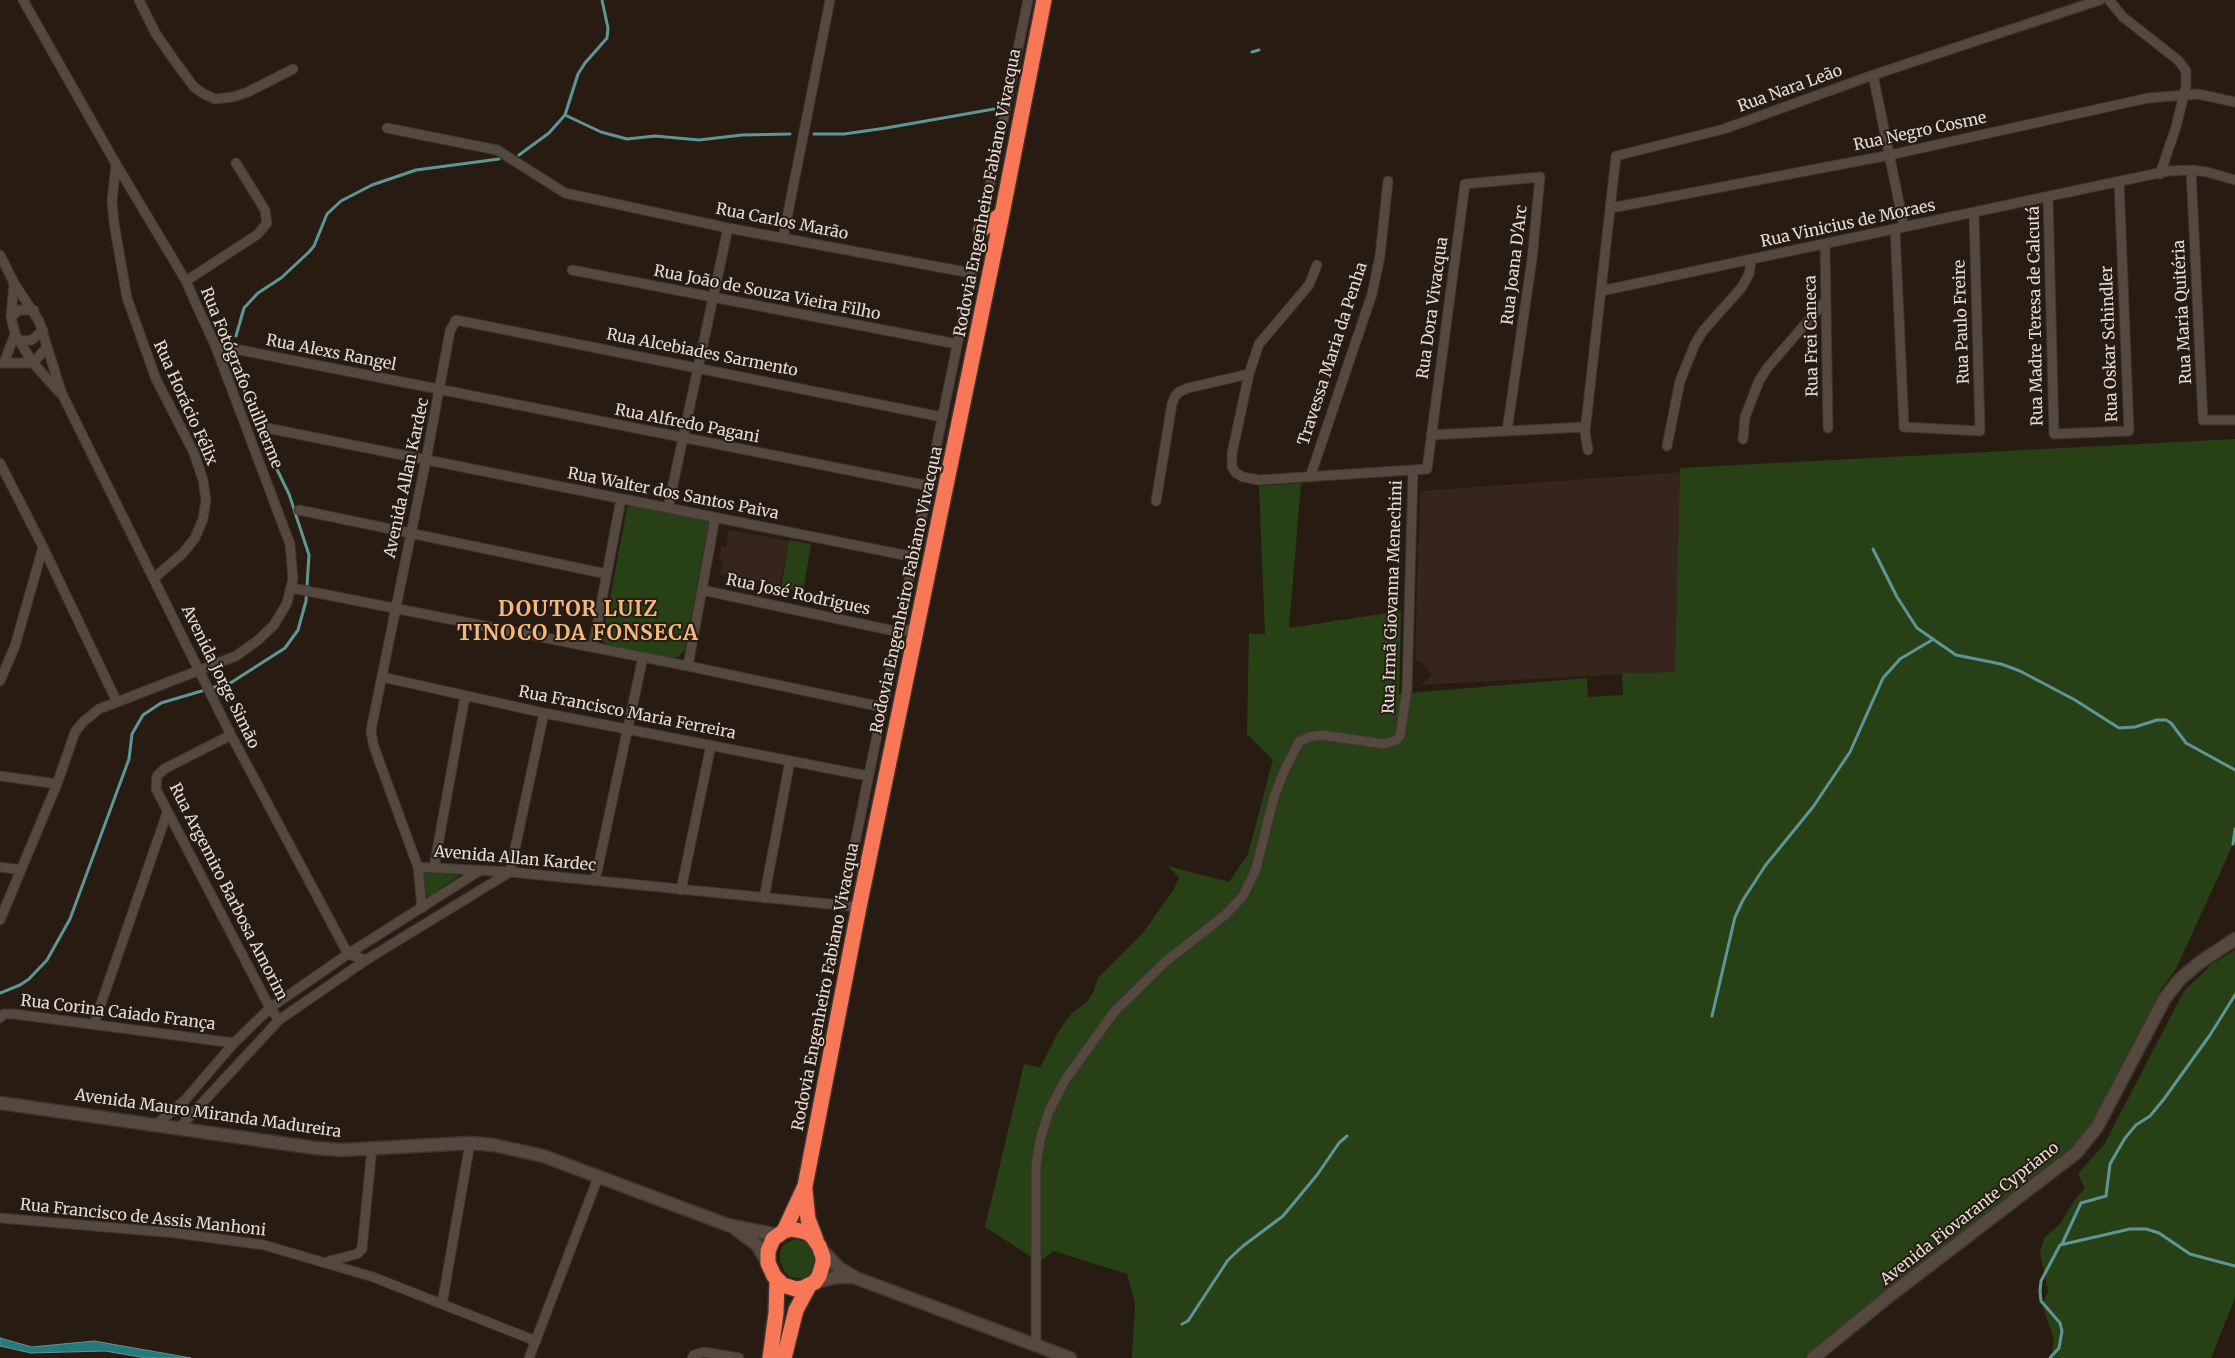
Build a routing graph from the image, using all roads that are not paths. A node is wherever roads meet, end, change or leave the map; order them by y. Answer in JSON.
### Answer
{"nodes":[{"id":1,"x":24,"y":0,"type":"edge"},
{"id":2,"x":139,"y":0,"type":"edge"},
{"id":3,"x":830,"y":0,"type":"edge"},
{"id":4,"x":1028,"y":0,"type":"edge"},
{"id":5,"x":1044,"y":0,"type":"edge"},
{"id":6,"x":2100,"y":0,"type":"edge"},
{"id":7,"x":2109,"y":0,"type":"edge"},
{"id":8,"x":293,"y":69,"type":"dead end"},
{"id":9,"x":1873,"y":75,"type":"junction"},
{"id":10,"x":2183,"y":94,"type":"junction"},
{"id":11,"x":2235,"y":102,"type":"edge"},
{"id":12,"x":387,"y":128,"type":"dead end"},
{"id":13,"x":1890,"y":155,"type":"junction"},
{"id":14,"x":236,"y":162,"type":"dead end"},
{"id":15,"x":116,"y":164,"type":"junction"},
{"id":16,"x":2191,"y":170,"type":"junction"},
{"id":17,"x":2160,"y":174,"type":"junction"},
{"id":18,"x":1388,"y":180,"type":"dead end"},
{"id":19,"x":2235,"y":180,"type":"edge"},
{"id":20,"x":2118,"y":181,"type":"junction"},
{"id":21,"x":1465,"y":184,"type":"joint"},
{"id":22,"x":2048,"y":197,"type":"junction"},
{"id":23,"x":1610,"y":208,"type":"junction"},
{"id":24,"x":1974,"y":213,"type":"junction"},
{"id":25,"x":1002,"y":214,"type":"junction"},
{"id":26,"x":728,"y":228,"type":"junction"},
{"id":27,"x":1900,"y":228,"type":"junction"},
{"id":28,"x":981,"y":230,"type":"junction"},
{"id":29,"x":783,"y":238,"type":"junction"},
{"id":30,"x":1825,"y":244,"type":"junction"},
{"id":31,"x":0,"y":255,"type":"edge"},
{"id":32,"x":1751,"y":260,"type":"junction"},
{"id":33,"x":1318,"y":265,"type":"dead end"},
{"id":34,"x":572,"y":270,"type":"dead end"},
{"id":35,"x":971,"y":273,"type":"junction"},
{"id":36,"x":186,"y":282,"type":"junction"},
{"id":37,"x":14,"y":283,"type":"junction"},
{"id":38,"x":1601,"y":291,"type":"junction"},
{"id":39,"x":713,"y":298,"type":"junction"},
{"id":40,"x":1826,"y":300,"type":"junction"},
{"id":41,"x":34,"y":310,"type":"junction"},
{"id":42,"x":11,"y":316,"type":"junction"},
{"id":43,"x":456,"y":320,"type":"joint"},
{"id":44,"x":43,"y":330,"type":"junction"},
{"id":45,"x":17,"y":338,"type":"junction"},
{"id":46,"x":957,"y":344,"type":"junction"},
{"id":47,"x":215,"y":346,"type":"junction"},
{"id":48,"x":47,"y":347,"type":"junction"},
{"id":49,"x":2,"y":363,"type":"edge"},
{"id":50,"x":33,"y":363,"type":"junction"},
{"id":51,"x":698,"y":367,"type":"junction"},
{"id":52,"x":1249,"y":374,"type":"junction"},
{"id":53,"x":440,"y":389,"type":"junction"},
{"id":54,"x":62,"y":394,"type":"junction"},
{"id":55,"x":942,"y":417,"type":"junction"},
{"id":56,"x":2235,"y":420,"type":"edge"},
{"id":57,"x":1585,"y":427,"type":"junction"},
{"id":58,"x":267,"y":428,"type":"dead end"},
{"id":59,"x":1828,"y":428,"type":"dead end"},
{"id":60,"x":1508,"y":431,"type":"junction"},
{"id":61,"x":2054,"y":434,"type":"joint"},
{"id":62,"x":1431,"y":435,"type":"junction"},
{"id":63,"x":683,"y":439,"type":"junction"},
{"id":64,"x":1743,"y":439,"type":"dead end"},
{"id":65,"x":1667,"y":446,"type":"dead end"},
{"id":66,"x":1588,"y":450,"type":"dead end"},
{"id":67,"x":426,"y":460,"type":"junction"},
{"id":68,"x":0,"y":463,"type":"edge"},
{"id":69,"x":1413,"y":470,"type":"junction"},
{"id":70,"x":1310,"y":477,"type":"junction"},
{"id":71,"x":929,"y":486,"type":"junction"},
{"id":72,"x":621,"y":499,"type":"junction"},
{"id":73,"x":1156,"y":501,"type":"dead end"},
{"id":74,"x":668,"y":508,"type":"junction"},
{"id":75,"x":299,"y":510,"type":"dead end"},
{"id":76,"x":715,"y":518,"type":"junction"},
{"id":77,"x":410,"y":533,"type":"junction"},
{"id":78,"x":43,"y":548,"type":"junction"},
{"id":79,"x":914,"y":557,"type":"junction"},
{"id":80,"x":607,"y":574,"type":"junction"},
{"id":81,"x":154,"y":578,"type":"junction"},
{"id":82,"x":296,"y":588,"type":"junction"},
{"id":83,"x":702,"y":590,"type":"junction"},
{"id":84,"x":396,"y":608,"type":"junction"},
{"id":85,"x":918,"y":627,"type":"junction"},
{"id":86,"x":899,"y":632,"type":"junction"},
{"id":87,"x":593,"y":647,"type":"junction"},
{"id":88,"x":643,"y":657,"type":"junction"},
{"id":89,"x":688,"y":666,"type":"junction"},
{"id":90,"x":201,"y":671,"type":"junction"},
{"id":91,"x":382,"y":677,"type":"junction"},
{"id":92,"x":0,"y":681,"type":"edge"},
{"id":93,"x":465,"y":696,"type":"junction"},
{"id":94,"x":117,"y":702,"type":"junction"},
{"id":95,"x":882,"y":707,"type":"junction"},
{"id":96,"x":544,"y":713,"type":"junction"},
{"id":97,"x":627,"y":729,"type":"junction"},
{"id":98,"x":231,"y":735,"type":"junction"},
{"id":99,"x":712,"y":745,"type":"junction"},
{"id":100,"x":790,"y":761,"type":"junction"},
{"id":101,"x":0,"y":776,"type":"edge"},
{"id":102,"x":868,"y":776,"type":"junction"},
{"id":103,"x":57,"y":784,"type":"junction"},
{"id":104,"x":167,"y":813,"type":"junction"},
{"id":105,"x":418,"y":866,"type":"junction"},
{"id":106,"x":0,"y":867,"type":"edge"},
{"id":107,"x":434,"y":867,"type":"junction"},
{"id":108,"x":21,"y":870,"type":"junction"},
{"id":109,"x":480,"y":871,"type":"junction"},
{"id":110,"x":510,"y":872,"type":"junction"},
{"id":111,"x":595,"y":881,"type":"junction"},
{"id":112,"x":681,"y":890,"type":"junction"},
{"id":113,"x":764,"y":898,"type":"junction"},
{"id":114,"x":842,"y":906,"type":"junction"},
{"id":115,"x":859,"y":907,"type":"junction"},
{"id":116,"x":422,"y":908,"type":"junction"},
{"id":117,"x":0,"y":920,"type":"edge"},
{"id":118,"x":392,"y":927,"type":"junction"},
{"id":119,"x":400,"y":939,"type":"junction"},
{"id":120,"x":2235,"y":939,"type":"edge"},
{"id":121,"x":348,"y":954,"type":"junction"},
{"id":122,"x":366,"y":960,"type":"junction"},
{"id":123,"x":270,"y":1008,"type":"junction"},
{"id":124,"x":0,"y":1018,"type":"edge"},
{"id":125,"x":279,"y":1020,"type":"junction"},
{"id":126,"x":94,"y":1024,"type":"junction"},
{"id":127,"x":234,"y":1044,"type":"junction"},
{"id":128,"x":0,"y":1103,"type":"edge"},
{"id":129,"x":157,"y":1124,"type":"junction"},
{"id":130,"x":180,"y":1128,"type":"junction"},
{"id":131,"x":470,"y":1143,"type":"junction"},
{"id":132,"x":372,"y":1148,"type":"junction"},
{"id":133,"x":599,"y":1176,"type":"junction"},
{"id":134,"x":805,"y":1186,"type":"junction"},
{"id":135,"x":0,"y":1218,"type":"edge"},
{"id":136,"x":728,"y":1225,"type":"junction"},
{"id":137,"x":781,"y":1233,"type":"junction"},
{"id":138,"x":818,"y":1244,"type":"junction"},
{"id":139,"x":326,"y":1262,"type":"junction"},
{"id":140,"x":768,"y":1263,"type":"junction"},
{"id":141,"x":856,"y":1278,"type":"junction"},
{"id":142,"x":777,"y":1281,"type":"junction"},
{"id":143,"x":812,"y":1284,"type":"junction"},
{"id":144,"x":442,"y":1304,"type":"junction"},
{"id":145,"x":536,"y":1341,"type":"junction"},
{"id":146,"x":1036,"y":1345,"type":"junction"},
{"id":147,"x":693,"y":1356,"type":"edge"},
{"id":148,"x":530,"y":1358,"type":"edge"},
{"id":149,"x":739,"y":1358,"type":"edge"},
{"id":150,"x":770,"y":1358,"type":"edge"},
{"id":151,"x":784,"y":1358,"type":"edge"},
{"id":152,"x":1070,"y":1358,"type":"edge"},
{"id":153,"x":1813,"y":1358,"type":"edge"}],
"edges":[{"from":1,"to":15,"type":"street","name":"Rua Fotógrafo Guilherme"},
{"from":2,"to":8,"type":"street"},
{"from":3,"to":29,"type":"street"},
{"from":4,"to":28,"type":"street"},
{"from":5,"to":25,"type":"highway","name":"Rodovia Engenheiro Fabiano Vivacqua"},
{"from":6,"to":9,"type":"street","name":"Rua Nara Leão"},
{"from":7,"to":10,"type":"street"},
{"from":9,"to":13,"type":"street"},
{"from":9,"to":23,"type":"street","name":"Rua Nara Leão"},
{"from":10,"to":11,"type":"street","name":"Rua Negro Cosme"},
{"from":10,"to":13,"type":"street","name":"Rua Negro Cosme"},
{"from":10,"to":17,"type":"street"},
{"from":12,"to":26,"type":"street","name":"Rua Carlos Marão"},
{"from":13,"to":23,"type":"street","name":"Rua Negro Cosme"},
{"from":13,"to":27,"type":"street"},
{"from":14,"to":36,"type":"street"},
{"from":15,"to":36,"type":"street","name":"Rua Fotógrafo Guilherme"},
{"from":15,"to":81,"type":"street","name":"Rua Horácio Félix"},
{"from":16,"to":17,"type":"street","name":"Rua Vinicius de Moraes"},
{"from":16,"to":19,"type":"street","name":"Rua Vinicius de Moraes"},
{"from":16,"to":56,"type":"street","name":"Rua Maria Quitéria"},
{"from":17,"to":20,"type":"street","name":"Rua Vinicius de Moraes"},
{"from":18,"to":70,"type":"street","name":"Travessa Maria da Penha"},
{"from":20,"to":22,"type":"street","name":"Rua Vinicius de Moraes"},
{"from":20,"to":61,"type":"street","name":"Rua Oskar Schindler"},
{"from":21,"to":60,"type":"street","name":"Rua Joana D'Arc"},
{"from":21,"to":62,"type":"street","name":"Rua Dora Vivacqua"},
{"from":22,"to":24,"type":"street","name":"Rua Vinicius de Moraes"},
{"from":22,"to":61,"type":"street","name":"Rua Madre Teresa de Calcutá"},
{"from":23,"to":38,"type":"street","name":"Rua Nara Leão"},
{"from":24,"to":27,"type":"street","name":"Rua Vinicius de Moraes"},
{"from":24,"to":27,"type":"street","name":"Rua Paulo Freire"},
{"from":25,"to":28,"type":"highway"},
{"from":25,"to":85,"type":"highway","name":"Rodovia Engenheiro Fabiano Vivacqua"},
{"from":26,"to":29,"type":"street","name":"Rua Carlos Marão"},
{"from":26,"to":39,"type":"street"},
{"from":27,"to":30,"type":"street","name":"Rua Vinicius de Moraes"},
{"from":28,"to":35,"type":"street"},
{"from":29,"to":35,"type":"street","name":"Rua Carlos Marão"},
{"from":30,"to":32,"type":"street","name":"Rua Vinicius de Moraes"},
{"from":30,"to":40,"type":"street","name":"Rua Frei Caneca"},
{"from":31,"to":37,"type":"street","name":"Avenida Jorge Simão"},
{"from":32,"to":38,"type":"street","name":"Rua Vinicius de Moraes"},
{"from":32,"to":65,"type":"street"},
{"from":33,"to":52,"type":"street"},
{"from":34,"to":39,"type":"street","name":"Rua João de Souza Vieira Filho"},
{"from":35,"to":46,"type":"street"},
{"from":36,"to":47,"type":"street","name":"Rua Fotógrafo Guilherme"},
{"from":37,"to":41,"type":"street","name":"Avenida Jorge Simão"},
{"from":37,"to":42,"type":"street","name":"Avenida Jorge Simão"},
{"from":38,"to":57,"type":"street"},
{"from":39,"to":46,"type":"street","name":"Rua João de Souza Vieira Filho"},
{"from":39,"to":51,"type":"street"},
{"from":40,"to":59,"type":"street","name":"Rua Frei Caneca"},
{"from":40,"to":64,"type":"street"},
{"from":41,"to":42,"type":"street"},
{"from":41,"to":44,"type":"street","name":"Avenida Jorge Simão"},
{"from":42,"to":45,"type":"street","name":"Avenida Jorge Simão"},
{"from":43,"to":51,"type":"street","name":"Rua Alcebiades Sarmento"},
{"from":43,"to":53,"type":"street","name":"Avenida Allan Kardec"},
{"from":44,"to":45,"type":"street"},
{"from":44,"to":48,"type":"street","name":"Avenida Jorge Simão"},
{"from":45,"to":49,"type":"street"},
{"from":45,"to":50,"type":"street","name":"Avenida Jorge Simão"},
{"from":46,"to":55,"type":"street"},
{"from":47,"to":53,"type":"street","name":"Rua Alexs Rangel"},
{"from":47,"to":82,"type":"street","name":"Rua Fotógrafo Guilherme"},
{"from":48,"to":50,"type":"street"},
{"from":48,"to":54,"type":"street","name":"Avenida Jorge Simão"},
{"from":49,"to":50,"type":"street"},
{"from":50,"to":54,"type":"street","name":"Avenida Jorge Simão"},
{"from":51,"to":55,"type":"street","name":"Rua Alcebiades Sarmento"},
{"from":51,"to":63,"type":"street"},
{"from":52,"to":70,"type":"street"},
{"from":52,"to":73,"type":"street"},
{"from":53,"to":63,"type":"street","name":"Rua Alfredo Pagani"},
{"from":53,"to":67,"type":"street","name":"Avenida Allan Kardec"},
{"from":54,"to":81,"type":"street","name":"Avenida Jorge Simão"},
{"from":55,"to":71,"type":"street"},
{"from":57,"to":60,"type":"street"},
{"from":57,"to":66,"type":"street"},
{"from":58,"to":67,"type":"street","name":"Rua Walter dos Santos Paiva"},
{"from":60,"to":62,"type":"street"},
{"from":62,"to":69,"type":"street"},
{"from":63,"to":71,"type":"street","name":"Rua Alfredo Pagani"},
{"from":63,"to":74,"type":"street"},
{"from":67,"to":72,"type":"street","name":"Rua Walter dos Santos Paiva"},
{"from":67,"to":77,"type":"street","name":"Avenida Allan Kardec"},
{"from":68,"to":78,"type":"street"},
{"from":69,"to":70,"type":"street"},
{"from":69,"to":146,"type":"street","name":"Rua Irmã Giovanna Menechini"},
{"from":71,"to":79,"type":"street"},
{"from":72,"to":74,"type":"street","name":"Rua Walter dos Santos Paiva"},
{"from":72,"to":80,"type":"street"},
{"from":74,"to":76,"type":"street","name":"Rua Walter dos Santos Paiva"},
{"from":75,"to":77,"type":"street"},
{"from":76,"to":79,"type":"street","name":"Rua Walter dos Santos Paiva"},
{"from":76,"to":83,"type":"street"},
{"from":77,"to":80,"type":"street"},
{"from":77,"to":84,"type":"street","name":"Avenida Allan Kardec"},
{"from":78,"to":92,"type":"street"},
{"from":78,"to":94,"type":"street"},
{"from":79,"to":86,"type":"street"},
{"from":80,"to":87,"type":"street"},
{"from":81,"to":90,"type":"street","name":"Avenida Jorge Simão"},
{"from":82,"to":84,"type":"street"},
{"from":82,"to":90,"type":"street","name":"Rua Fotógrafo Guilherme"},
{"from":83,"to":86,"type":"street","name":"Rua José Rodrigues"},
{"from":83,"to":89,"type":"street"},
{"from":84,"to":87,"type":"street"},
{"from":84,"to":91,"type":"street","name":"Avenida Allan Kardec"},
{"from":85,"to":86,"type":"street","name":"Rua José Rodrigues"},
{"from":85,"to":115,"type":"highway","name":"Rodovia Engenheiro Fabiano Vivacqua"},
{"from":86,"to":95,"type":"street"},
{"from":87,"to":88,"type":"street"},
{"from":88,"to":89,"type":"street"},
{"from":88,"to":97,"type":"street"},
{"from":89,"to":95,"type":"street"},
{"from":90,"to":94,"type":"street","name":"Rua Fotógrafo Guilherme"},
{"from":90,"to":98,"type":"street","name":"Avenida Jorge Simão"},
{"from":91,"to":93,"type":"street","name":"Rua Francisco Maria Ferreira"},
{"from":91,"to":105,"type":"street","name":"Avenida Allan Kardec"},
{"from":93,"to":96,"type":"street","name":"Rua Francisco Maria Ferreira"},
{"from":93,"to":107,"type":"street"},
{"from":94,"to":103,"type":"street","name":"Rua Fotógrafo Guilherme"},
{"from":95,"to":102,"type":"street"},
{"from":96,"to":97,"type":"street","name":"Rua Francisco Maria Ferreira"},
{"from":96,"to":110,"type":"street"},
{"from":97,"to":99,"type":"street","name":"Rua Francisco Maria Ferreira"},
{"from":97,"to":111,"type":"street"},
{"from":98,"to":104,"type":"street","name":"Rua Argemiro Barbosa Amorim"},
{"from":98,"to":121,"type":"street","name":"Avenida Jorge Simão"},
{"from":99,"to":100,"type":"street","name":"Rua Francisco Maria Ferreira"},
{"from":99,"to":112,"type":"street"},
{"from":100,"to":102,"type":"street","name":"Rua Francisco Maria Ferreira"},
{"from":100,"to":113,"type":"street"},
{"from":101,"to":103,"type":"street"},
{"from":102,"to":114,"type":"street"},
{"from":103,"to":108,"type":"street","name":"Rua Fotógrafo Guilherme"},
{"from":104,"to":123,"type":"street","name":"Rua Argemiro Barbosa Amorim"},
{"from":104,"to":126,"type":"street"},
{"from":105,"to":107,"type":"street","name":"Avenida Allan Kardec"},
{"from":105,"to":116,"type":"street"},
{"from":106,"to":108,"type":"street"},
{"from":107,"to":109,"type":"street","name":"Avenida Allan Kardec"},
{"from":108,"to":117,"type":"street","name":"Rua Fotógrafo Guilherme"},
{"from":109,"to":110,"type":"street","name":"Avenida Allan Kardec"},
{"from":109,"to":116,"type":"street"},
{"from":110,"to":111,"type":"street","name":"Avenida Allan Kardec"},
{"from":110,"to":119,"type":"street"},
{"from":111,"to":112,"type":"street","name":"Avenida Allan Kardec"},
{"from":112,"to":113,"type":"street","name":"Avenida Allan Kardec"},
{"from":113,"to":114,"type":"street","name":"Avenida Allan Kardec"},
{"from":114,"to":115,"type":"street","name":"Avenida Allan Kardec"},
{"from":115,"to":134,"type":"highway","name":"Rodovia Engenheiro Fabiano Vivacqua"},
{"from":116,"to":118,"type":"street"},
{"from":118,"to":119,"type":"street"},
{"from":118,"to":121,"type":"street"},
{"from":119,"to":122,"type":"street"},
{"from":120,"to":153,"type":"street","name":"Avenida Fiovarante Cypriano"},
{"from":121,"to":122,"type":"street"},
{"from":121,"to":123,"type":"street"},
{"from":122,"to":125,"type":"street"},
{"from":123,"to":125,"type":"street","name":"Rua Argemiro Barbosa Amorim"},
{"from":123,"to":127,"type":"street"},
{"from":124,"to":126,"type":"street","name":"Rua Corina Caiado França"},
{"from":125,"to":130,"type":"street"},
{"from":126,"to":127,"type":"street","name":"Rua Corina Caiado França"},
{"from":127,"to":129,"type":"street"},
{"from":128,"to":129,"type":"street","name":"Avenida Mauro Miranda Madureira"},
{"from":129,"to":130,"type":"street","name":"Avenida Mauro Miranda Madureira"},
{"from":130,"to":132,"type":"street","name":"Avenida Mauro Miranda Madureira"},
{"from":131,"to":132,"type":"street","name":"Avenida Mauro Miranda Madureira"},
{"from":131,"to":133,"type":"street","name":"Avenida Mauro Miranda Madureira"},
{"from":131,"to":144,"type":"street"},
{"from":132,"to":139,"type":"street"},
{"from":133,"to":136,"type":"street","name":"Avenida Mauro Miranda Madureira"},
{"from":133,"to":145,"type":"street"},
{"from":134,"to":137,"type":"highway","name":"Rodovia Engenheiro Fabiano Vivacqua"},
{"from":134,"to":138,"type":"highway","name":"Rodovia Engenheiro Fabiano Vivacqua"},
{"from":135,"to":139,"type":"street","name":"Rua Francisco de Assis Manhoni"},
{"from":136,"to":137,"type":"street"},
{"from":136,"to":140,"type":"street"},
{"from":137,"to":138,"type":"highway"},
{"from":137,"to":140,"type":"highway"},
{"from":138,"to":141,"type":"street"},
{"from":138,"to":143,"type":"highway"},
{"from":139,"to":144,"type":"street","name":"Rua Francisco de Assis Manhoni"},
{"from":140,"to":142,"type":"highway"},
{"from":141,"to":143,"type":"street"},
{"from":141,"to":146,"type":"street"},
{"from":142,"to":143,"type":"highway"},
{"from":142,"to":150,"type":"highway"},
{"from":143,"to":151,"type":"highway"},
{"from":144,"to":145,"type":"street","name":"Rua Francisco de Assis Manhoni"},
{"from":145,"to":148,"type":"street"},
{"from":146,"to":152,"type":"street"},
{"from":147,"to":149,"type":"street"}]}
